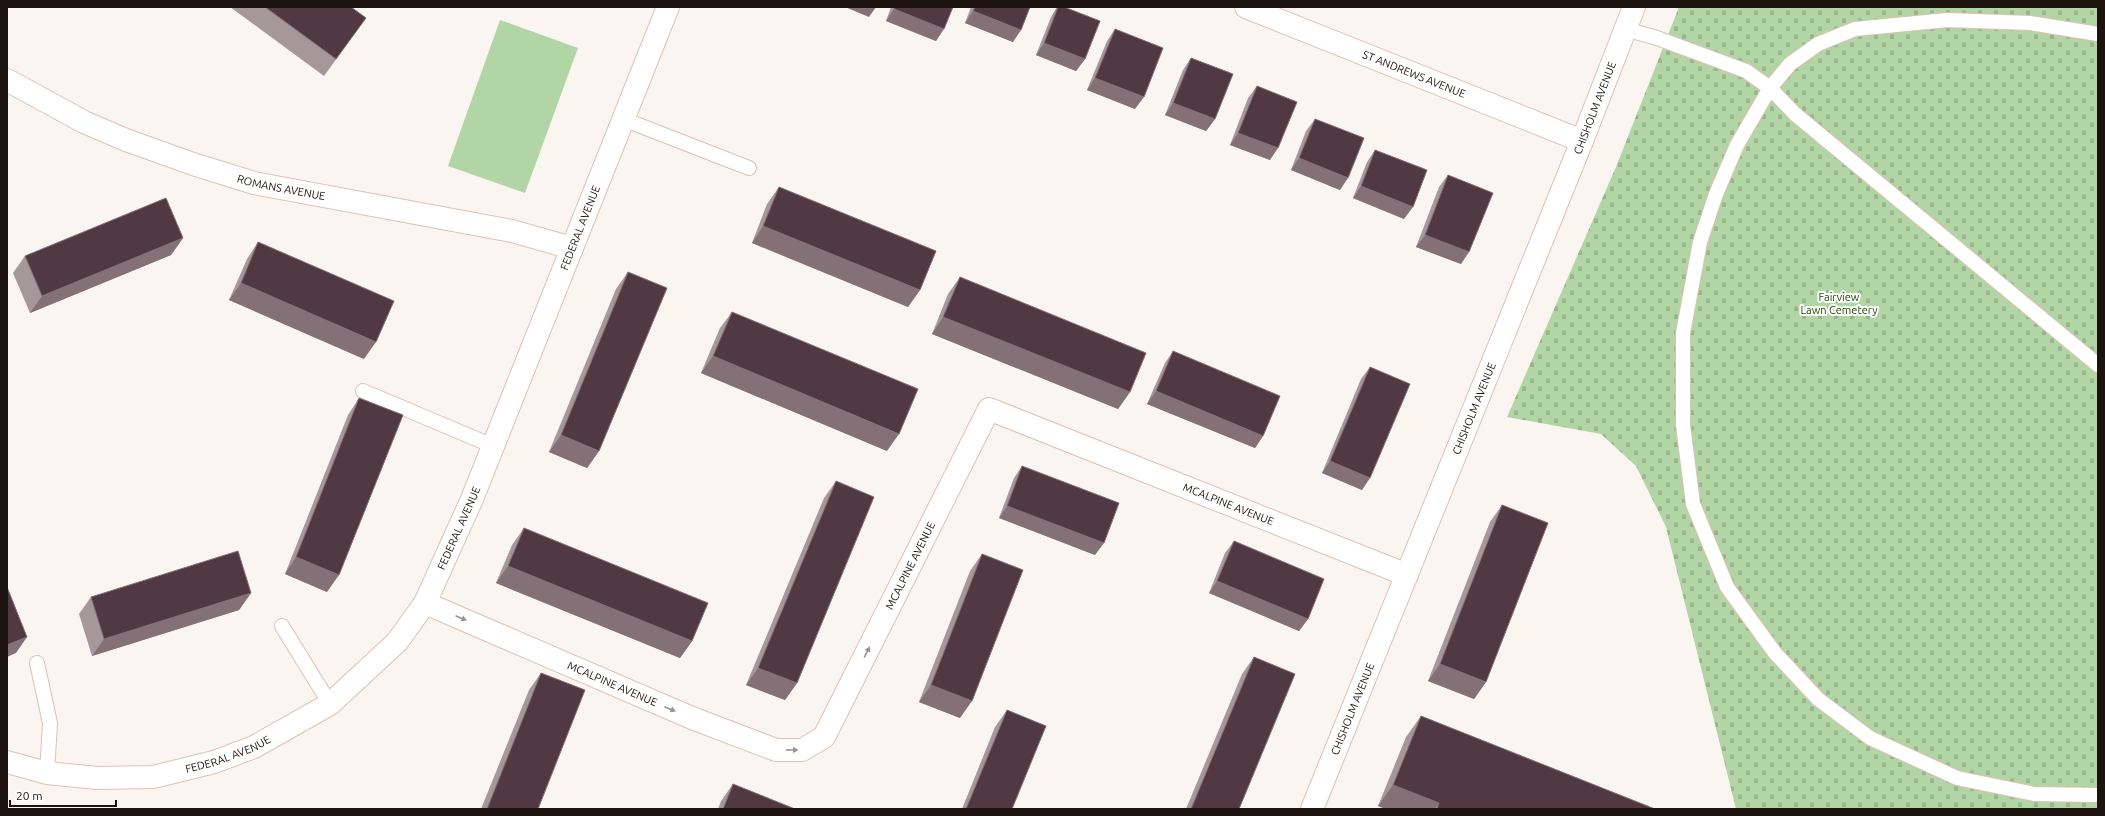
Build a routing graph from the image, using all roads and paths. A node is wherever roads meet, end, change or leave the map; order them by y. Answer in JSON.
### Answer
{"nodes":[{"id":1,"x":668,"y":7,"type":"edge"},
{"id":2,"x":1246,"y":7,"type":"edge"},
{"id":3,"x":1634,"y":7,"type":"edge"},
{"id":4,"x":1625,"y":29,"type":"junction"},
{"id":5,"x":2098,"y":34,"type":"edge"},
{"id":6,"x":7,"y":80,"type":"edge"},
{"id":7,"x":1770,"y":88,"type":"junction"},
{"id":8,"x":624,"y":119,"type":"junction"},
{"id":9,"x":1582,"y":141,"type":"junction"},
{"id":10,"x":749,"y":168,"type":"dead end"},
{"id":11,"x":572,"y":248,"type":"junction"},
{"id":12,"x":2098,"y":366,"type":"edge"},
{"id":13,"x":363,"y":392,"type":"dead end"},
{"id":14,"x":493,"y":446,"type":"junction"},
{"id":15,"x":1407,"y":575,"type":"junction"},
{"id":16,"x":425,"y":603,"type":"junction"},
{"id":17,"x":282,"y":626,"type":"dead end"},
{"id":18,"x":37,"y":663,"type":"dead end"},
{"id":19,"x":330,"y":704,"type":"junction"},
{"id":20,"x":7,"y":762,"type":"edge"},
{"id":21,"x":47,"y":773,"type":"junction"},
{"id":22,"x":2098,"y":795,"type":"edge"},
{"id":23,"x":1312,"y":809,"type":"edge"}],
"edges":[{"from":1,"to":8,"type":"street","name":"FEDERAL AVENUE"},
{"from":2,"to":9,"type":"street","name":"ST ANDREWS AVENUE"},
{"from":3,"to":4,"type":"street","name":"CHISHOLM AVENUE"},
{"from":4,"to":7,"type":"lane"},
{"from":4,"to":9,"type":"street","name":"CHISHOLM AVENUE"},
{"from":5,"to":7,"type":"lane"},
{"from":6,"to":11,"type":"street","name":"ROMANS AVENUE"},
{"from":7,"to":12,"type":"lane"},
{"from":7,"to":22,"type":"lane"},
{"from":8,"to":10,"type":"lane"},
{"from":8,"to":11,"type":"street","name":"FEDERAL AVENUE"},
{"from":9,"to":15,"type":"street","name":"CHISHOLM AVENUE"},
{"from":11,"to":14,"type":"street","name":"FEDERAL AVENUE"},
{"from":13,"to":14,"type":"lane"},
{"from":14,"to":16,"type":"street","name":"FEDERAL AVENUE"},
{"from":16,"to":15,"type":"street","name":"MCALPINE AVENUE","one_way":true},
{"from":15,"to":23,"type":"street","name":"CHISHOLM AVENUE"},
{"from":16,"to":19,"type":"street","name":"FEDERAL AVENUE"},
{"from":17,"to":19,"type":"lane"},
{"from":18,"to":21,"type":"lane"},
{"from":19,"to":21,"type":"street","name":"FEDERAL AVENUE"},
{"from":20,"to":21,"type":"street","name":"FEDERAL AVENUE"}]}
